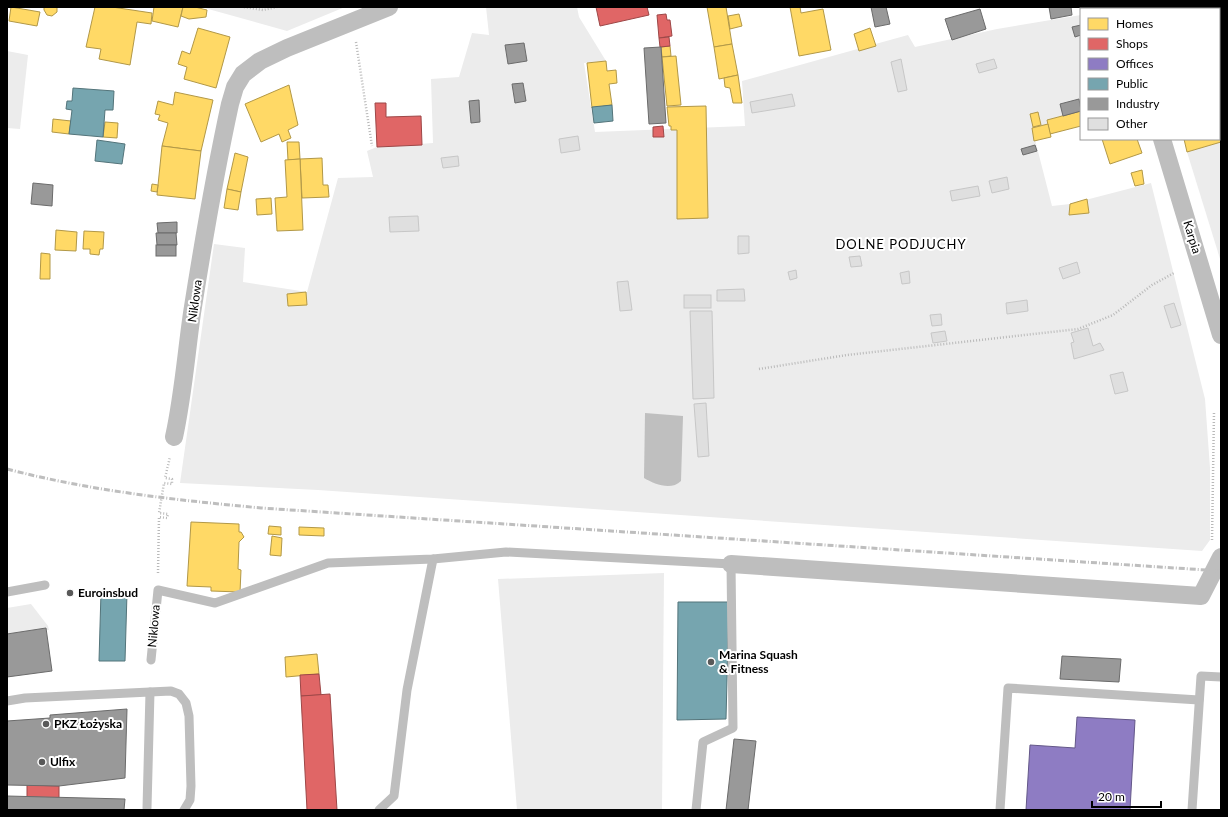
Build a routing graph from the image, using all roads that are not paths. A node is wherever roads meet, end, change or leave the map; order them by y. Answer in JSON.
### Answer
{"nodes":[{"id":1,"x":380,"y":9,"type":"edge"},
{"id":2,"x":1162,"y":140,"type":"edge"},
{"id":3,"x":1221,"y":335,"type":"edge"},
{"id":4,"x":174,"y":437,"type":"road end"},
{"id":5,"x":433,"y":559,"type":"junction"},
{"id":6,"x":731,"y":564,"type":"junction"},
{"id":7,"x":1217,"y":564,"type":"edge"},
{"id":8,"x":46,"y":585,"type":"dead end"},
{"id":9,"x":7,"y":592,"type":"edge"},
{"id":10,"x":151,"y":660,"type":"dead end"},
{"id":11,"x":1221,"y":677,"type":"edge"},
{"id":12,"x":150,"y":692,"type":"junction"},
{"id":13,"x":1199,"y":700,"type":"junction"},
{"id":14,"x":7,"y":701,"type":"edge"},
{"id":15,"x":147,"y":808,"type":"dead end"},
{"id":16,"x":184,"y":810,"type":"edge"},
{"id":17,"x":379,"y":810,"type":"edge"},
{"id":18,"x":696,"y":810,"type":"edge"},
{"id":19,"x":1000,"y":810,"type":"edge"},
{"id":20,"x":1192,"y":810,"type":"edge"}],
"edges":[{"from":1,"to":4,"type":"street","name":"Niklowa"},
{"from":2,"to":3,"type":"street","name":"Karpia"},
{"from":5,"to":6,"type":"lane"},
{"from":5,"to":10,"type":"lane","name":"Niklowa"},
{"from":5,"to":17,"type":"lane"},
{"from":6,"to":7,"type":"street"},
{"from":6,"to":18,"type":"lane"},
{"from":8,"to":9,"type":"lane"},
{"from":11,"to":13,"type":"lane"},
{"from":12,"to":14,"type":"lane"},
{"from":12,"to":15,"type":"lane"},
{"from":12,"to":16,"type":"lane"},
{"from":13,"to":19,"type":"lane"},
{"from":13,"to":20,"type":"lane"}]}
